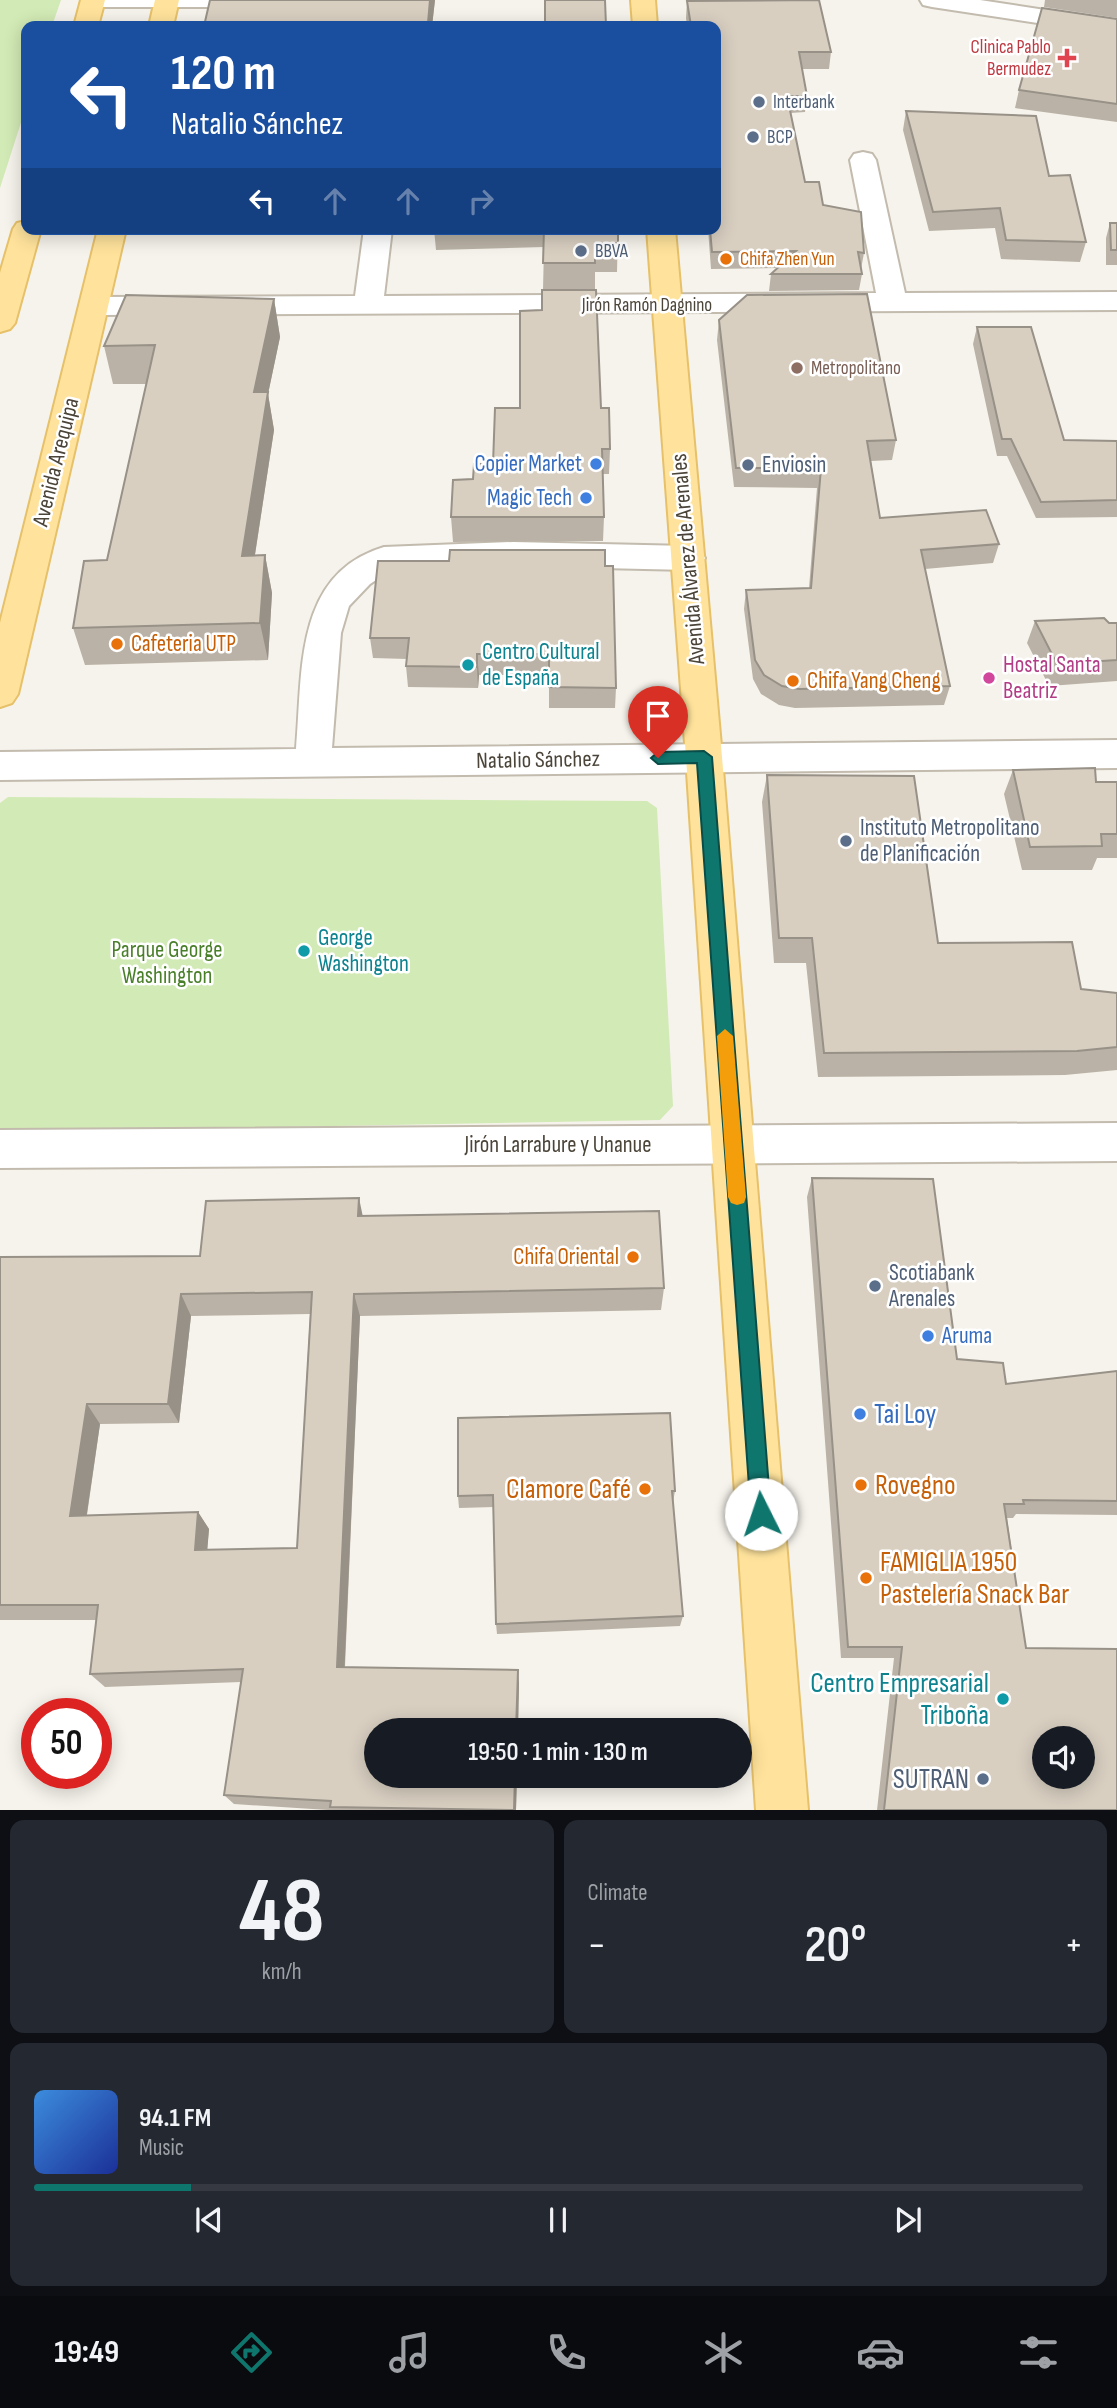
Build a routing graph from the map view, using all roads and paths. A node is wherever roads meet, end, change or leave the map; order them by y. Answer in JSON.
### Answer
{"nodes":[{"id":1,"x":93,"y":0,"type":"edge"},
{"id":2,"x":167,"y":0,"type":"edge"},
{"id":3,"x":220,"y":0,"type":"edge"},
{"id":4,"x":643,"y":0,"type":"edge"},
{"id":5,"x":932,"y":0,"type":"edge"},
{"id":6,"x":87,"y":21,"type":"edge"},
{"id":7,"x":162,"y":21,"type":"edge"},
{"id":8,"x":645,"y":21,"type":"edge"},
{"id":9,"x":1117,"y":28,"type":"edge"},
{"id":10,"x":863,"y":160,"type":"dead end"},
{"id":11,"x":25,"y":235,"type":"edge"},
{"id":12,"x":111,"y":235,"type":"edge"},
{"id":13,"x":377,"y":235,"type":"edge"},
{"id":14,"x":661,"y":235,"type":"edge"},
{"id":15,"x":1117,"y":301,"type":"edge"},
{"id":16,"x":892,"y":304,"type":"junction"},
{"id":17,"x":667,"y":305,"type":"junction"},
{"id":18,"x":94,"y":306,"type":"junction"},
{"id":19,"x":368,"y":306,"type":"junction"},
{"id":20,"x":0,"y":323,"type":"edge"},
{"id":21,"x":688,"y":558,"type":"junction"},
{"id":22,"x":0,"y":694,"type":"edge"},
{"id":23,"x":1117,"y":754,"type":"edge"},
{"id":24,"x":704,"y":757,"type":"junction"},
{"id":25,"x":313,"y":762,"type":"junction"},
{"id":26,"x":0,"y":766,"type":"edge"},
{"id":27,"x":1117,"y":1142,"type":"edge"},
{"id":28,"x":733,"y":1144,"type":"junction"},
{"id":29,"x":0,"y":1149,"type":"edge"},
{"id":30,"x":782,"y":1810,"type":"edge"}],
"edges":[{"from":1,"to":2,"type":"street"},
{"from":1,"to":6,"type":"main road"},
{"from":2,"to":3,"type":"street"},
{"from":2,"to":7,"type":"main road"},
{"from":4,"to":8,"type":"main road"},
{"from":5,"to":9,"type":"street"},
{"from":10,"to":16,"type":"street"},
{"from":11,"to":20,"type":"main road"},
{"from":12,"to":18,"type":"main road","name":"Avenida Arequipa"},
{"from":13,"to":19,"type":"street"},
{"from":14,"to":17,"type":"main road","name":"Avenida Álvarez de Arenales"},
{"from":15,"to":16,"type":"street","name":"Jirón Ramón Dagnino"},
{"from":16,"to":17,"type":"street","name":"Jirón Ramón Dagnino"},
{"from":17,"to":19,"type":"street","name":"Jirón Ramón Dagnino"},
{"from":17,"to":21,"type":"main road","name":"Avenida Álvarez de Arenales"},
{"from":18,"to":19,"type":"street","name":"Jirón Ramón Dagnino"},
{"from":18,"to":22,"type":"main road","name":"Avenida Arequipa"},
{"from":21,"to":24,"type":"main road","name":"Avenida Álvarez de Arenales"},
{"from":21,"to":25,"type":"street"},
{"from":23,"to":24,"type":"street","name":"Natalio Sánchez"},
{"from":24,"to":25,"type":"street","name":"Natalio Sánchez"},
{"from":24,"to":28,"type":"main road","name":"Avenida Álvarez de Arenales"},
{"from":25,"to":26,"type":"street","name":"Natalio Sánchez"},
{"from":27,"to":28,"type":"street","name":"Jirón Larrabure y Unanue"},
{"from":28,"to":29,"type":"street","name":"Jirón Larrabure y Unanue"},
{"from":28,"to":30,"type":"main road","name":"Avenida Álvarez de Arenales"}]}
